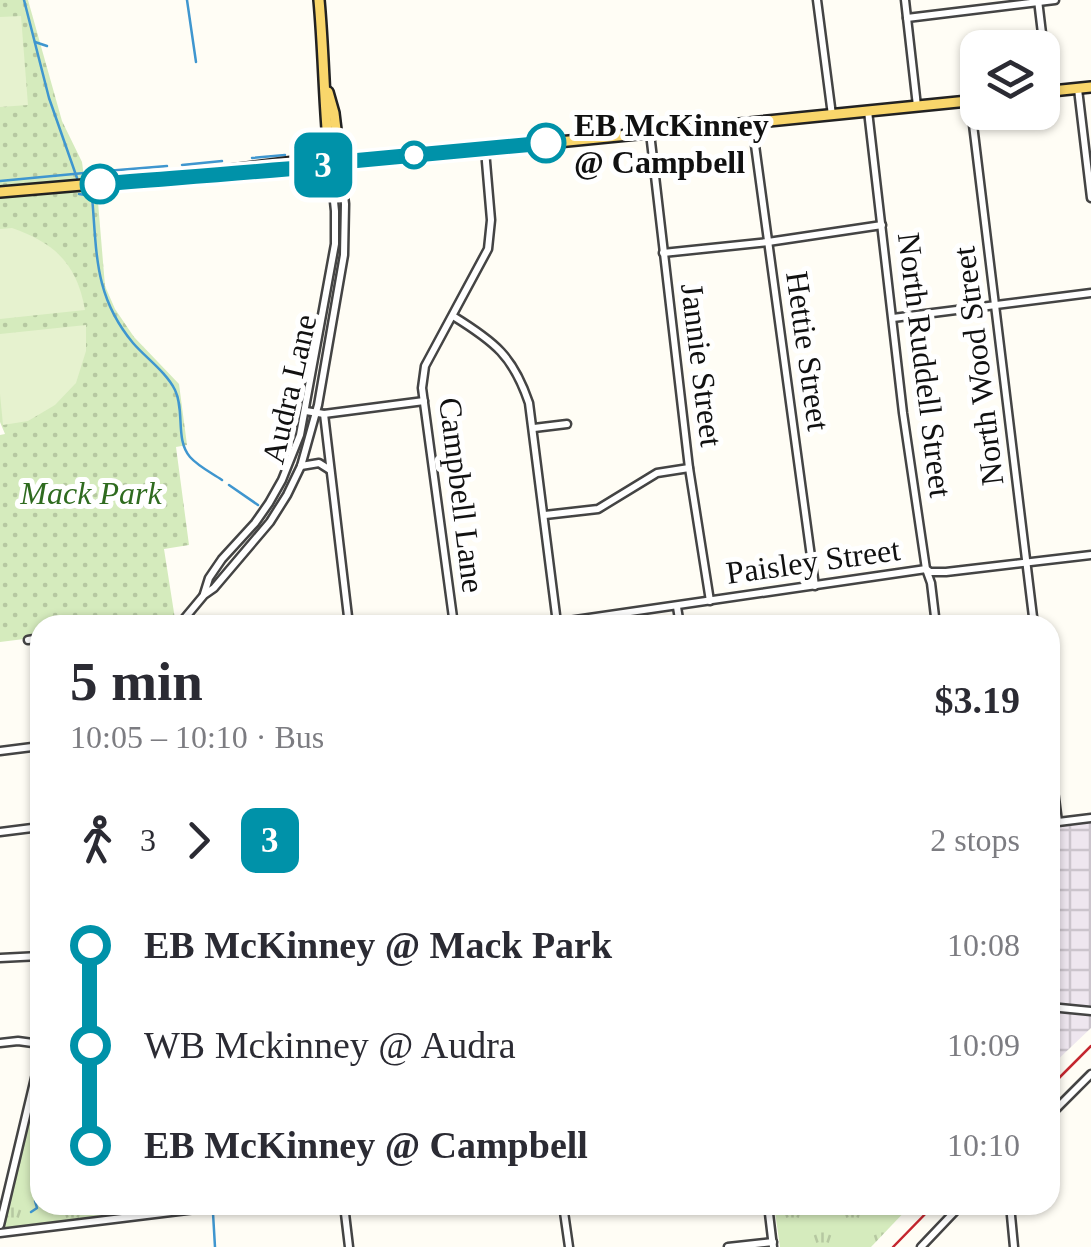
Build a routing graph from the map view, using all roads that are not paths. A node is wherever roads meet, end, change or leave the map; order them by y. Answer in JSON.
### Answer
{"nodes":[{"id":1,"x":319,"y":0,"type":"edge"},
{"id":2,"x":817,"y":0,"type":"edge"},
{"id":3,"x":904,"y":0,"type":"edge"},
{"id":4,"x":1055,"y":0,"type":"edge"},
{"id":5,"x":1038,"y":1,"type":"edge"},
{"id":6,"x":907,"y":18,"type":"junction"},
{"id":7,"x":1041,"y":30,"type":"edge"},
{"id":8,"x":1091,"y":87,"type":"edge"},
{"id":9,"x":1078,"y":89,"type":"junction"},
{"id":10,"x":1060,"y":91,"type":"edge"},
{"id":11,"x":960,"y":102,"type":"edge"},
{"id":12,"x":918,"y":106,"type":"junction"},
{"id":13,"x":868,"y":111,"type":"junction"},
{"id":14,"x":832,"y":114,"type":"junction"},
{"id":15,"x":752,"y":124,"type":"junction"},
{"id":16,"x":977,"y":130,"type":"edge"},
{"id":17,"x":650,"y":133,"type":"junction"},
{"id":18,"x":484,"y":148,"type":"junction"},
{"id":19,"x":335,"y":163,"type":"junction"},
{"id":20,"x":0,"y":192,"type":"edge"},
{"id":21,"x":1091,"y":198,"type":"edge"},
{"id":22,"x":882,"y":225,"type":"junction"},
{"id":23,"x":768,"y":242,"type":"junction"},
{"id":24,"x":663,"y":253,"type":"junction"},
{"id":25,"x":328,"y":287,"type":"junction"},
{"id":26,"x":337,"y":290,"type":"junction"},
{"id":27,"x":1091,"y":293,"type":"edge"},
{"id":28,"x":996,"y":305,"type":"junction"},
{"id":29,"x":453,"y":316,"type":"junction"},
{"id":30,"x":893,"y":318,"type":"junction"},
{"id":31,"x":424,"y":401,"type":"junction"},
{"id":32,"x":306,"y":411,"type":"junction"},
{"id":33,"x":320,"y":414,"type":"junction"},
{"id":34,"x":568,"y":424,"type":"dead end"},
{"id":35,"x":534,"y":428,"type":"junction"},
{"id":36,"x":301,"y":466,"type":"junction"},
{"id":37,"x":689,"y":468,"type":"junction"},
{"id":38,"x":330,"y":470,"type":"junction"},
{"id":39,"x":545,"y":515,"type":"junction"},
{"id":40,"x":241,"y":538,"type":"junction"},
{"id":41,"x":250,"y":546,"type":"junction"},
{"id":42,"x":1091,"y":555,"type":"edge"},
{"id":43,"x":1028,"y":563,"type":"junction"},
{"id":44,"x":926,"y":570,"type":"junction"},
{"id":45,"x":815,"y":586,"type":"junction"},
{"id":46,"x":204,"y":595,"type":"junction"},
{"id":47,"x":710,"y":602,"type":"junction"},
{"id":48,"x":678,"y":607,"type":"junction"},
{"id":49,"x":188,"y":615,"type":"edge"},
{"id":50,"x":348,"y":615,"type":"edge"},
{"id":51,"x":453,"y":615,"type":"edge"},
{"id":52,"x":557,"y":615,"type":"edge"},
{"id":53,"x":634,"y":615,"type":"edge"},
{"id":54,"x":679,"y":615,"type":"edge"},
{"id":55,"x":935,"y":615,"type":"edge"},
{"id":56,"x":1033,"y":615,"type":"edge"},
{"id":57,"x":30,"y":747,"type":"edge"},
{"id":58,"x":0,"y":750,"type":"edge"},
{"id":59,"x":1091,"y":818,"type":"edge"},
{"id":60,"x":1060,"y":822,"type":"edge"},
{"id":61,"x":30,"y":828,"type":"edge"},
{"id":62,"x":0,"y":832,"type":"edge"},
{"id":63,"x":30,"y":955,"type":"edge"},
{"id":64,"x":0,"y":958,"type":"edge"},
{"id":65,"x":1060,"y":1009,"type":"edge"},
{"id":66,"x":1091,"y":1011,"type":"edge"},
{"id":67,"x":0,"y":1043,"type":"edge"},
{"id":68,"x":30,"y":1043,"type":"edge"},
{"id":69,"x":1091,"y":1074,"type":"edge"},
{"id":70,"x":30,"y":1099,"type":"edge"},
{"id":71,"x":1060,"y":1105,"type":"edge"},
{"id":72,"x":147,"y":1215,"type":"edge"},
{"id":73,"x":345,"y":1215,"type":"edge"},
{"id":74,"x":564,"y":1215,"type":"edge"},
{"id":75,"x":769,"y":1215,"type":"edge"},
{"id":76,"x":951,"y":1215,"type":"edge"},
{"id":77,"x":1011,"y":1215,"type":"edge"},
{"id":78,"x":0,"y":1225,"type":"edge"},
{"id":79,"x":0,"y":1233,"type":"edge"},
{"id":80,"x":773,"y":1244,"type":"edge"},
{"id":81,"x":348,"y":1247,"type":"edge"},
{"id":82,"x":568,"y":1247,"type":"edge"},
{"id":83,"x":728,"y":1247,"type":"edge"},
{"id":84,"x":920,"y":1247,"type":"edge"},
{"id":85,"x":1014,"y":1247,"type":"edge"}],
"edges":[{"from":1,"to":19,"type":"main road"},
{"from":2,"to":14,"type":"street"},
{"from":3,"to":6,"type":"street"},
{"from":4,"to":5,"type":"street"},
{"from":5,"to":6,"type":"street"},
{"from":5,"to":7,"type":"street"},
{"from":6,"to":12,"type":"street"},
{"from":8,"to":9,"type":"main road"},
{"from":9,"to":10,"type":"main road"},
{"from":9,"to":21,"type":"street"},
{"from":11,"to":12,"type":"main road"},
{"from":12,"to":13,"type":"main road"},
{"from":13,"to":14,"type":"main road"},
{"from":13,"to":22,"type":"street","name":"North Ruddell Street"},
{"from":14,"to":15,"type":"main road"},
{"from":15,"to":17,"type":"main road"},
{"from":15,"to":23,"type":"street","name":"Hettie Street"},
{"from":16,"to":28,"type":"street","name":"North Wood Street"},
{"from":17,"to":18,"type":"main road"},
{"from":17,"to":24,"type":"street","name":"Jannie Street"},
{"from":18,"to":19,"type":"main road"},
{"from":18,"to":29,"type":"street","name":"Campbell Lane"},
{"from":19,"to":20,"type":"main road"},
{"from":19,"to":25,"type":"street","name":"Audra Lane"},
{"from":19,"to":26,"type":"street","name":"Audra Lane"},
{"from":22,"to":23,"type":"street"},
{"from":22,"to":30,"type":"street","name":"North Ruddell Street"},
{"from":23,"to":24,"type":"street"},
{"from":23,"to":45,"type":"street","name":"Hettie Street"},
{"from":24,"to":37,"type":"street","name":"Jannie Street"},
{"from":25,"to":26,"type":"street"},
{"from":25,"to":32,"type":"street","name":"Audra Lane"},
{"from":26,"to":33,"type":"street","name":"Audra Lane"},
{"from":27,"to":28,"type":"street"},
{"from":28,"to":30,"type":"street"},
{"from":28,"to":43,"type":"street","name":"North Wood Street"},
{"from":29,"to":31,"type":"street","name":"Campbell Lane"},
{"from":29,"to":35,"type":"street"},
{"from":30,"to":44,"type":"street","name":"North Ruddell Street"},
{"from":31,"to":33,"type":"street"},
{"from":31,"to":51,"type":"street","name":"Campbell Lane"},
{"from":32,"to":33,"type":"street"},
{"from":32,"to":40,"type":"street","name":"Audra Lane"},
{"from":33,"to":36,"type":"street","name":"Audra Lane"},
{"from":33,"to":38,"type":"street"},
{"from":34,"to":35,"type":"street"},
{"from":35,"to":39,"type":"street"},
{"from":36,"to":38,"type":"street"},
{"from":36,"to":41,"type":"street","name":"Audra Lane"},
{"from":37,"to":39,"type":"street"},
{"from":37,"to":47,"type":"street","name":"Jannie Street"},
{"from":38,"to":50,"type":"street"},
{"from":39,"to":52,"type":"street"},
{"from":40,"to":41,"type":"street"},
{"from":40,"to":46,"type":"street","name":"Audra Lane"},
{"from":41,"to":46,"type":"street","name":"Audra Lane"},
{"from":42,"to":43,"type":"street","name":"Paisley Street"},
{"from":43,"to":44,"type":"street","name":"Paisley Street"},
{"from":43,"to":56,"type":"street","name":"North Wood Street"},
{"from":44,"to":45,"type":"street","name":"Paisley Street"},
{"from":44,"to":55,"type":"street","name":"North Ruddell Street"},
{"from":45,"to":47,"type":"street","name":"Paisley Street"},
{"from":46,"to":49,"type":"street","name":"Audra Lane"},
{"from":47,"to":48,"type":"street","name":"Paisley Street"},
{"from":48,"to":53,"type":"street","name":"Paisley Street"},
{"from":48,"to":54,"type":"street"},
{"from":57,"to":58,"type":"street"},
{"from":59,"to":60,"type":"street"},
{"from":61,"to":62,"type":"street"},
{"from":63,"to":64,"type":"street"},
{"from":65,"to":66,"type":"street"},
{"from":67,"to":68,"type":"street"},
{"from":69,"to":71,"type":"street"},
{"from":70,"to":78,"type":"street"},
{"from":72,"to":79,"type":"street"},
{"from":73,"to":81,"type":"street"},
{"from":74,"to":82,"type":"street"},
{"from":75,"to":80,"type":"street"},
{"from":76,"to":84,"type":"street"},
{"from":77,"to":85,"type":"street"},
{"from":80,"to":83,"type":"street"}]}
